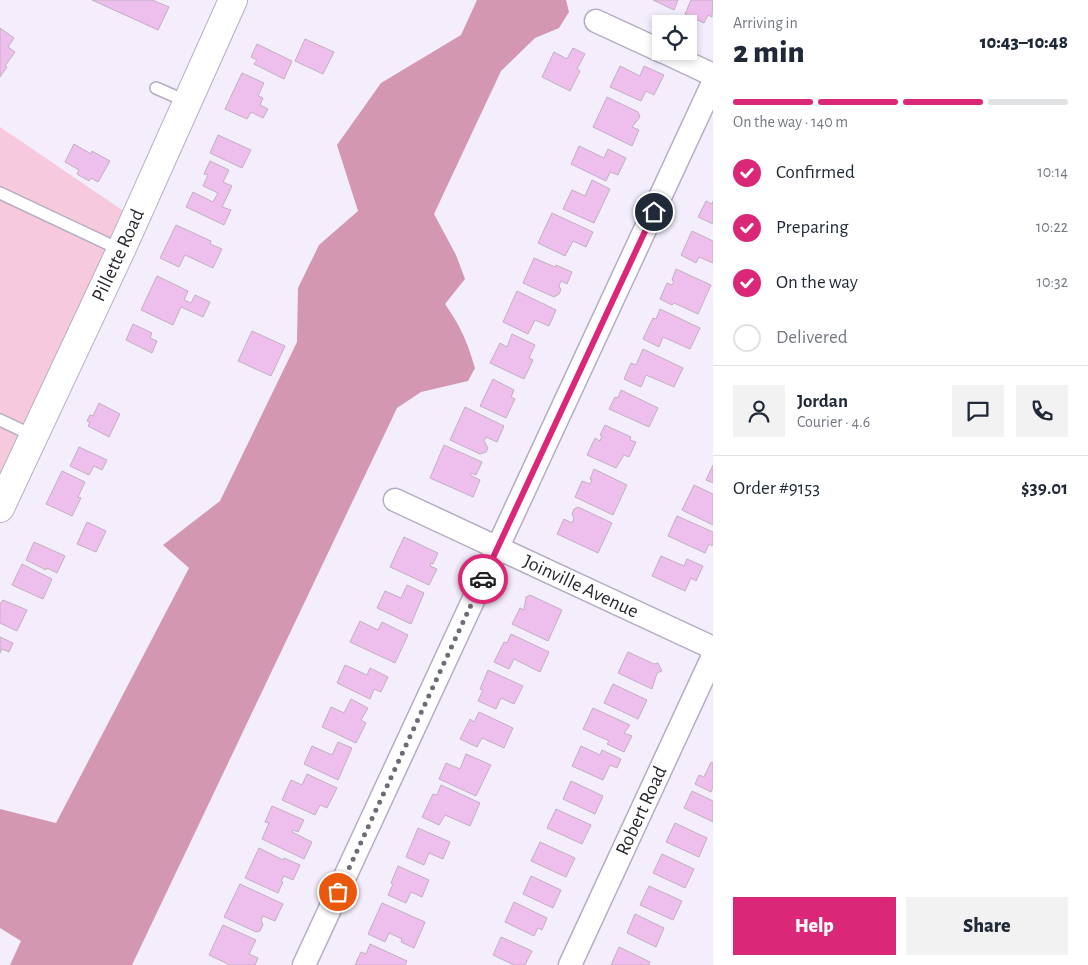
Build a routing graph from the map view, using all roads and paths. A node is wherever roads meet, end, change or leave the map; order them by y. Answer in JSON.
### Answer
{"nodes":[{"id":1,"x":232,"y":1,"type":"edge"},
{"id":2,"x":596,"y":21,"type":"dead end"},
{"id":3,"x":652,"y":46,"type":"edge"},
{"id":4,"x":681,"y":60,"type":"edge"},
{"id":5,"x":713,"y":75,"type":"edge"},
{"id":6,"x":713,"y":83,"type":"edge"},
{"id":7,"x":156,"y":88,"type":"dead end"},
{"id":8,"x":188,"y":102,"type":"junction"},
{"id":9,"x":0,"y":193,"type":"edge"},
{"id":10,"x":121,"y":250,"type":"junction"},
{"id":11,"x":0,"y":420,"type":"edge"},
{"id":12,"x":34,"y":436,"type":"junction"},
{"id":13,"x":395,"y":500,"type":"dead end"},
{"id":14,"x":0,"y":508,"type":"edge"},
{"id":15,"x":498,"y":548,"type":"junction"},
{"id":16,"x":713,"y":648,"type":"edge"},
{"id":17,"x":713,"y":656,"type":"edge"},
{"id":18,"x":304,"y":965,"type":"edge"},
{"id":19,"x":570,"y":965,"type":"edge"}],
"edges":[{"from":1,"to":8,"type":"street","name":"Pillette Road"},
{"from":2,"to":3,"type":"street"},
{"from":4,"to":5,"type":"street"},
{"from":6,"to":15,"type":"street"},
{"from":7,"to":8,"type":"lane"},
{"from":8,"to":10,"type":"street","name":"Pillette Road"},
{"from":9,"to":10,"type":"lane"},
{"from":10,"to":12,"type":"street","name":"Pillette Road"},
{"from":11,"to":12,"type":"lane"},
{"from":12,"to":14,"type":"street","name":"Pillette Road"},
{"from":13,"to":15,"type":"street","name":"Joinville Avenue"},
{"from":15,"to":16,"type":"street","name":"Joinville Avenue"},
{"from":15,"to":18,"type":"street"},
{"from":17,"to":19,"type":"street","name":"Robert Road"}]}
